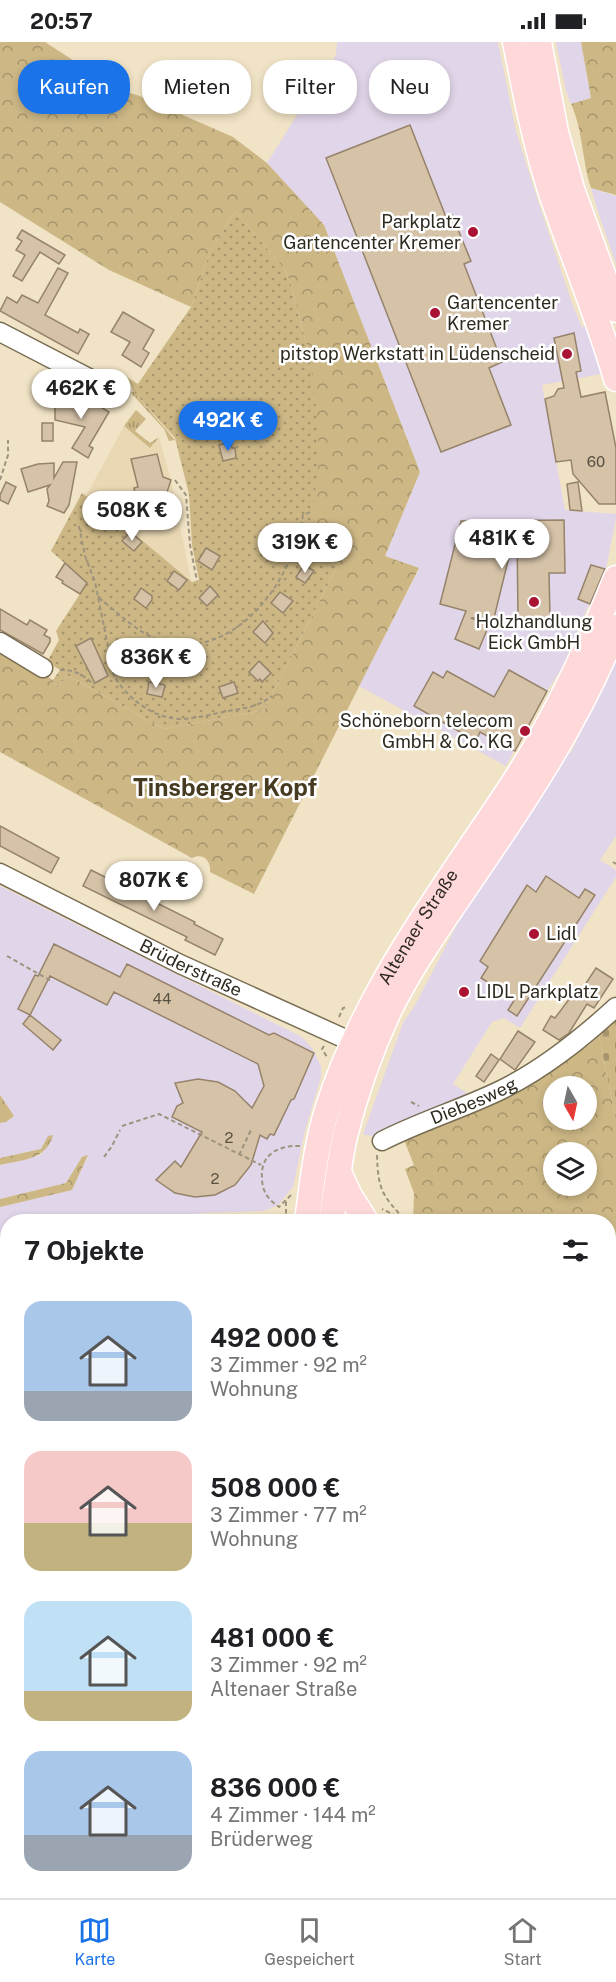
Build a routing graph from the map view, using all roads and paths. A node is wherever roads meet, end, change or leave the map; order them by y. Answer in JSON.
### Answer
{"nodes":[{"id":1,"x":515,"y":42,"type":"edge"},
{"id":2,"x":539,"y":42,"type":"edge"},
{"id":3,"x":562,"y":191,"type":"junction"},
{"id":4,"x":616,"y":310,"type":"edge"},
{"id":5,"x":0,"y":332,"type":"edge"},
{"id":6,"x":611,"y":342,"type":"edge"},
{"id":7,"x":616,"y":379,"type":"edge"},
{"id":8,"x":114,"y":392,"type":"dead end"},
{"id":9,"x":8,"y":440,"type":"dead end"},
{"id":10,"x":0,"y":480,"type":"edge"},
{"id":11,"x":175,"y":480,"type":"dead end"},
{"id":12,"x":313,"y":510,"type":"dead end"},
{"id":13,"x":79,"y":526,"type":"dead end"},
{"id":14,"x":616,"y":578,"type":"edge"},
{"id":15,"x":197,"y":581,"type":"dead end"},
{"id":16,"x":98,"y":597,"type":"junction"},
{"id":17,"x":535,"y":618,"type":"dead end"},
{"id":18,"x":616,"y":627,"type":"edge"},
{"id":19,"x":536,"y":630,"type":"dead end"},
{"id":20,"x":0,"y":642,"type":"edge"},
{"id":21,"x":596,"y":652,"type":"junction"},
{"id":22,"x":51,"y":669,"type":"joint"},
{"id":23,"x":95,"y":683,"type":"dead end"},
{"id":24,"x":272,"y":696,"type":"dead end"},
{"id":25,"x":0,"y":873,"type":"edge"},
{"id":26,"x":7,"y":956,"type":"dead end"},
{"id":27,"x":53,"y":982,"type":"dead end"},
{"id":28,"x":616,"y":1007,"type":"edge"},
{"id":29,"x":362,"y":1047,"type":"junction"},
{"id":30,"x":122,"y":1126,"type":"dead end"},
{"id":31,"x":252,"y":1128,"type":"dead end"},
{"id":32,"x":120,"y":1130,"type":"dead end"},
{"id":33,"x":382,"y":1141,"type":"joint"},
{"id":34,"x":301,"y":1146,"type":"dead end"},
{"id":35,"x":239,"y":1155,"type":"junction"},
{"id":36,"x":104,"y":1157,"type":"dead end"},
{"id":37,"x":261,"y":1165,"type":"junction"},
{"id":38,"x":339,"y":1172,"type":"junction"},
{"id":39,"x":286,"y":1201,"type":"dead end"},
{"id":40,"x":279,"y":1207,"type":"dead end"},
{"id":41,"x":286,"y":1214,"type":"edge"},
{"id":42,"x":308,"y":1214,"type":"edge"},
{"id":43,"x":332,"y":1214,"type":"edge"},
{"id":44,"x":373,"y":1214,"type":"edge"},
{"id":45,"x":400,"y":1214,"type":"edge"}],
"edges":[{"from":1,"to":3,"type":"main road"},
{"from":2,"to":3,"type":"main road"},
{"from":3,"to":4,"type":"main road"},
{"from":3,"to":6,"type":"main road"},
{"from":5,"to":8,"type":"street"},
{"from":6,"to":7,"type":"main road"},
{"from":9,"to":10,"type":"path"},
{"from":11,"to":15,"type":"path"},
{"from":12,"to":16,"type":"path"},
{"from":13,"to":16,"type":"path"},
{"from":14,"to":21,"type":"main road","name":"Altenaer Straße"},
{"from":16,"to":24,"type":"path"},
{"from":17,"to":19,"type":"path"},
{"from":18,"to":21,"type":"main road","name":"Altenaer Straße"},
{"from":20,"to":22,"type":"street"},
{"from":21,"to":29,"type":"main road","name":"Altenaer Straße"},
{"from":22,"to":23,"type":"path"},
{"from":25,"to":29,"type":"street","name":"Brüderstraße"},
{"from":26,"to":27,"type":"path"},
{"from":28,"to":33,"type":"street","name":"Diebesweg"},
{"from":29,"to":38,"type":"main road","name":"Altenaer Straße"},
{"from":29,"to":42,"type":"main road","name":"Altenaer Straße"},
{"from":30,"to":35,"type":"path"},
{"from":31,"to":35,"type":"path"},
{"from":32,"to":36,"type":"path"},
{"from":33,"to":45,"type":"path"},
{"from":34,"to":37,"type":"path"},
{"from":35,"to":37,"type":"path"},
{"from":37,"to":40,"type":"path"},
{"from":38,"to":43,"type":"main road","name":"Altenaer Straße"},
{"from":38,"to":44,"type":"main road"},
{"from":39,"to":41,"type":"path"}]}
